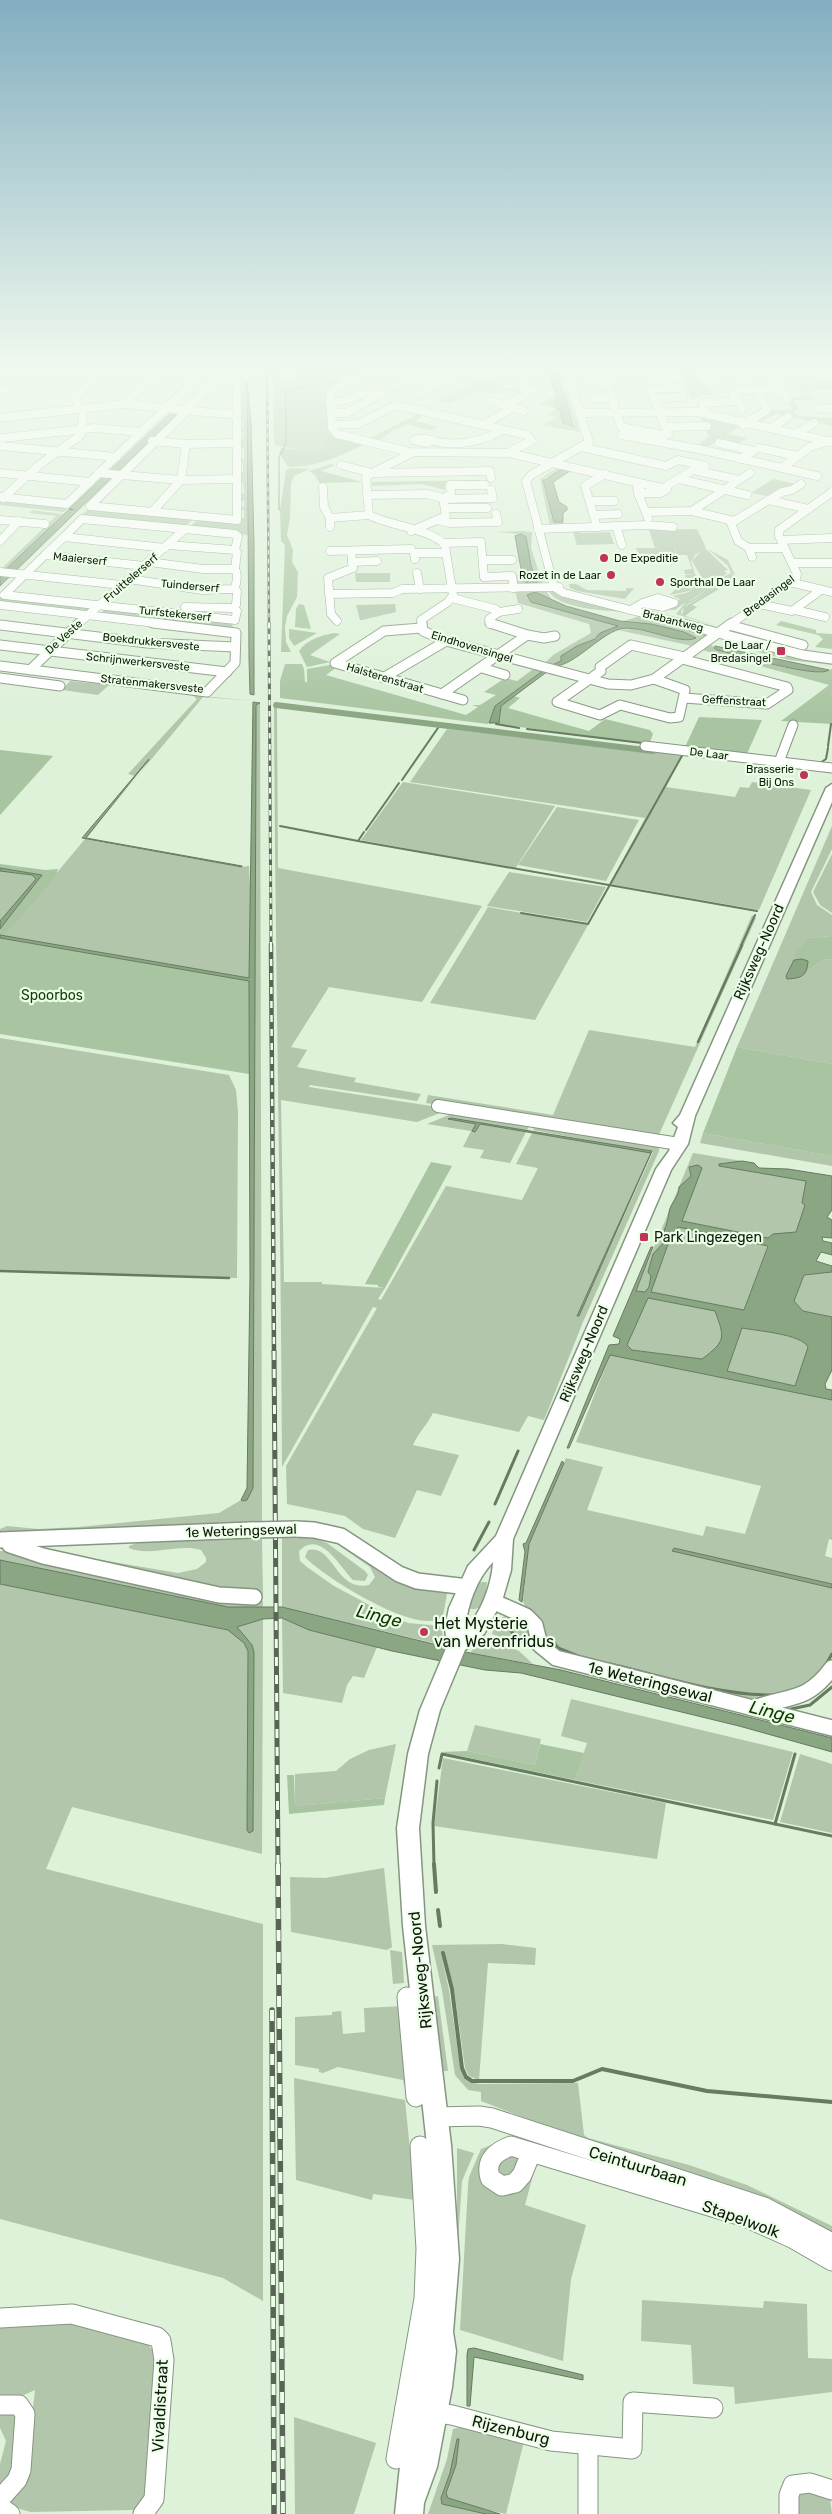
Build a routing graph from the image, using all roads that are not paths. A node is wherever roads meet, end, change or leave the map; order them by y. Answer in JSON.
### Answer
{"nodes":[{"id":1,"x":13,"y":487,"type":"edge"},
{"id":2,"x":84,"y":487,"type":"edge"},
{"id":3,"x":107,"y":487,"type":"edge"},
{"id":4,"x":174,"y":487,"type":"edge"},
{"id":5,"x":236,"y":487,"type":"edge"},
{"id":6,"x":366,"y":487,"type":"edge"},
{"id":7,"x":450,"y":487,"type":"edge"},
{"id":8,"x":488,"y":487,"type":"edge"},
{"id":9,"x":528,"y":487,"type":"edge"},
{"id":10,"x":587,"y":487,"type":"edge"},
{"id":11,"x":638,"y":487,"type":"edge"},
{"id":12,"x":660,"y":487,"type":"edge"},
{"id":13,"x":713,"y":487,"type":"edge"},
{"id":14,"x":729,"y":487,"type":"edge"},
{"id":15,"x":796,"y":487,"type":"edge"},
{"id":16,"x":323,"y":488,"type":"dead end"},
{"id":17,"x":663,"y":488,"type":"joint"},
{"id":18,"x":725,"y":490,"type":"junction"},
{"id":19,"x":832,"y":492,"type":"edge"},
{"id":20,"x":638,"y":493,"type":"junction"},
{"id":21,"x":367,"y":495,"type":"junction"},
{"id":22,"x":398,"y":495,"type":"junction"},
{"id":23,"x":747,"y":495,"type":"dead end"},
{"id":24,"x":1,"y":497,"type":"edge"},
{"id":25,"x":444,"y":498,"type":"junction"},
{"id":26,"x":614,"y":500,"type":"dead end"},
{"id":27,"x":769,"y":500,"type":"junction"},
{"id":28,"x":590,"y":501,"type":"junction"},
{"id":29,"x":819,"y":502,"type":"junction"},
{"id":30,"x":832,"y":504,"type":"edge"},
{"id":31,"x":400,"y":506,"type":"dead end"},
{"id":32,"x":446,"y":508,"type":"junction"},
{"id":33,"x":486,"y":508,"type":"dead end"},
{"id":34,"x":808,"y":508,"type":"junction"},
{"id":35,"x":692,"y":511,"type":"junction"},
{"id":36,"x":152,"y":512,"type":"junction"},
{"id":37,"x":646,"y":512,"type":"junction"},
{"id":38,"x":496,"y":514,"type":"dead end"},
{"id":39,"x":618,"y":514,"type":"dead end"},
{"id":40,"x":369,"y":515,"type":"junction"},
{"id":41,"x":594,"y":515,"type":"junction"},
{"id":42,"x":330,"y":518,"type":"junction"},
{"id":43,"x":0,"y":520,"type":"edge"},
{"id":44,"x":438,"y":520,"type":"junction"},
{"id":45,"x":734,"y":521,"type":"junction"},
{"id":46,"x":20,"y":522,"type":"junction"},
{"id":47,"x":45,"y":524,"type":"dead end"},
{"id":48,"x":647,"y":525,"type":"junction"},
{"id":49,"x":616,"y":526,"type":"junction"},
{"id":50,"x":330,"y":527,"type":"dead end"},
{"id":51,"x":597,"y":527,"type":"junction"},
{"id":52,"x":673,"y":527,"type":"dead end"},
{"id":53,"x":540,"y":528,"type":"junction"},
{"id":54,"x":185,"y":529,"type":"junction"},
{"id":55,"x":411,"y":530,"type":"junction"},
{"id":56,"x":64,"y":536,"type":"junction"},
{"id":57,"x":832,"y":538,"type":"edge"},
{"id":58,"x":0,"y":541,"type":"edge"},
{"id":59,"x":444,"y":543,"type":"junction"},
{"id":60,"x":782,"y":544,"type":"junction"},
{"id":61,"x":622,"y":545,"type":"dead end"},
{"id":62,"x":166,"y":546,"type":"junction"},
{"id":63,"x":749,"y":548,"type":"junction"},
{"id":64,"x":235,"y":550,"type":"junction"},
{"id":65,"x":330,"y":551,"type":"dead end"},
{"id":66,"x":352,"y":551,"type":"junction"},
{"id":67,"x":446,"y":552,"type":"junction"},
{"id":68,"x":45,"y":555,"type":"junction"},
{"id":69,"x":752,"y":557,"type":"dead end"},
{"id":70,"x":484,"y":560,"type":"junction"},
{"id":71,"x":512,"y":560,"type":"dead end"},
{"id":72,"x":377,"y":561,"type":"dead end"},
{"id":73,"x":352,"y":562,"type":"junction"},
{"id":74,"x":792,"y":563,"type":"junction"},
{"id":75,"x":829,"y":563,"type":"edge"},
{"id":76,"x":146,"y":564,"type":"junction"},
{"id":77,"x":234,"y":569,"type":"junction"},
{"id":78,"x":0,"y":572,"type":"edge"},
{"id":79,"x":832,"y":572,"type":"edge"},
{"id":80,"x":417,"y":573,"type":"dead end"},
{"id":81,"x":20,"y":574,"type":"junction"},
{"id":82,"x":129,"y":579,"type":"junction"},
{"id":83,"x":789,"y":582,"type":"junction"},
{"id":84,"x":122,"y":585,"type":"junction"},
{"id":85,"x":556,"y":587,"type":"junction"},
{"id":86,"x":420,"y":588,"type":"junction"},
{"id":87,"x":514,"y":588,"type":"junction"},
{"id":88,"x":234,"y":589,"type":"junction"},
{"id":89,"x":453,"y":589,"type":"junction"},
{"id":90,"x":821,"y":590,"type":"junction"},
{"id":91,"x":832,"y":592,"type":"edge"},
{"id":92,"x":329,"y":594,"type":"junction"},
{"id":93,"x":108,"y":598,"type":"junction"},
{"id":94,"x":452,"y":598,"type":"junction"},
{"id":95,"x":642,"y":603,"type":"dead end"},
{"id":96,"x":759,"y":604,"type":"junction"},
{"id":97,"x":0,"y":605,"type":"edge"},
{"id":98,"x":100,"y":606,"type":"junction"},
{"id":99,"x":232,"y":608,"type":"junction"},
{"id":100,"x":518,"y":608,"type":"dead end"},
{"id":101,"x":632,"y":610,"type":"junction"},
{"id":102,"x":793,"y":611,"type":"junction"},
{"id":103,"x":499,"y":612,"type":"junction"},
{"id":104,"x":90,"y":615,"type":"junction"},
{"id":105,"x":825,"y":618,"type":"dead end"},
{"id":106,"x":235,"y":620,"type":"junction"},
{"id":107,"x":337,"y":621,"type":"dead end"},
{"id":108,"x":0,"y":625,"type":"edge"},
{"id":109,"x":730,"y":625,"type":"junction"},
{"id":110,"x":421,"y":628,"type":"junction"},
{"id":111,"x":234,"y":631,"type":"junction"},
{"id":112,"x":720,"y":632,"type":"junction"},
{"id":113,"x":68,"y":633,"type":"junction"},
{"id":114,"x":527,"y":635,"type":"junction"},
{"id":115,"x":555,"y":636,"type":"dead end"},
{"id":116,"x":446,"y":641,"type":"junction"},
{"id":117,"x":0,"y":645,"type":"edge"},
{"id":118,"x":235,"y":647,"type":"junction"},
{"id":119,"x":810,"y":647,"type":"dead end"},
{"id":120,"x":48,"y":651,"type":"junction"},
{"id":121,"x":496,"y":654,"type":"junction"},
{"id":122,"x":683,"y":658,"type":"junction"},
{"id":123,"x":832,"y":658,"type":"edge"},
{"id":124,"x":0,"y":666,"type":"edge"},
{"id":125,"x":482,"y":668,"type":"junction"},
{"id":126,"x":30,"y":670,"type":"junction"},
{"id":127,"x":227,"y":672,"type":"junction"},
{"id":128,"x":505,"y":674,"type":"dead end"},
{"id":129,"x":0,"y":678,"type":"edge"},
{"id":130,"x":382,"y":678,"type":"junction"},
{"id":131,"x":654,"y":679,"type":"junction"},
{"id":132,"x":588,"y":680,"type":"junction"},
{"id":133,"x":60,"y":686,"type":"dead end"},
{"id":134,"x":442,"y":694,"type":"junction"},
{"id":135,"x":684,"y":698,"type":"junction"},
{"id":136,"x":463,"y":700,"type":"dead end"},
{"id":137,"x":792,"y":726,"type":"dead end"},
{"id":138,"x":645,"y":746,"type":"dead end"},
{"id":139,"x":780,"y":762,"type":"junction"},
{"id":140,"x":832,"y":768,"type":"edge"},
{"id":141,"x":832,"y":781,"type":"edge"},
{"id":142,"x":832,"y":788,"type":"edge"},
{"id":143,"x":438,"y":1106,"type":"dead end"},
{"id":144,"x":675,"y":1143,"type":"junction"},
{"id":145,"x":504,"y":1539,"type":"junction"},
{"id":146,"x":5,"y":1540,"type":"edge"},
{"id":147,"x":472,"y":1580,"type":"junction"},
{"id":148,"x":499,"y":1582,"type":"junction"},
{"id":149,"x":254,"y":1597,"type":"dead end"},
{"id":150,"x":460,"y":1607,"type":"junction"},
{"id":151,"x":488,"y":1609,"type":"junction"},
{"id":152,"x":455,"y":1652,"type":"junction"},
{"id":153,"x":832,"y":1668,"type":"edge"},
{"id":154,"x":754,"y":1708,"type":"junction"},
{"id":155,"x":832,"y":1728,"type":"edge"},
{"id":156,"x":407,"y":1997,"type":"dead end"},
{"id":157,"x":416,"y":2098,"type":"dead end"},
{"id":158,"x":436,"y":2117,"type":"junction"},
{"id":159,"x":420,"y":2146,"type":"dead end"},
{"id":160,"x":531,"y":2153,"type":"dead end"},
{"id":161,"x":832,"y":2243,"type":"edge"},
{"id":162,"x":832,"y":2261,"type":"edge"},
{"id":163,"x":433,"y":2300,"type":"junction"},
{"id":164,"x":0,"y":2318,"type":"edge"},
{"id":165,"x":0,"y":2405,"type":"edge"},
{"id":166,"x":713,"y":2408,"type":"dead end"},
{"id":167,"x":420,"y":2410,"type":"junction"},
{"id":168,"x":588,"y":2446,"type":"junction"},
{"id":169,"x":396,"y":2459,"type":"dead end"},
{"id":170,"x":832,"y":2490,"type":"edge"},
{"id":171,"x":0,"y":2499,"type":"edge"},
{"id":172,"x":0,"y":2507,"type":"edge"},
{"id":173,"x":410,"y":2507,"type":"edge"},
{"id":174,"x":10,"y":2514,"type":"edge"},
{"id":175,"x":143,"y":2514,"type":"edge"},
{"id":176,"x":588,"y":2514,"type":"edge"},
{"id":177,"x":789,"y":2514,"type":"edge"}],
"edges":[{"from":1,"to":24,"type":"street"},
{"from":2,"to":24,"type":"street"},
{"from":3,"to":36,"type":"street"},
{"from":4,"to":36,"type":"street"},
{"from":5,"to":36,"type":"street"},
{"from":6,"to":21,"type":"street"},
{"from":7,"to":25,"type":"street"},
{"from":8,"to":25,"type":"street"},
{"from":9,"to":53,"type":"street"},
{"from":10,"to":28,"type":"street"},
{"from":11,"to":20,"type":"street"},
{"from":12,"to":17,"type":"street"},
{"from":13,"to":18,"type":"street"},
{"from":14,"to":18,"type":"street"},
{"from":15,"to":27,"type":"street"},
{"from":16,"to":42,"type":"street"},
{"from":17,"to":20,"type":"street"},
{"from":18,"to":23,"type":"street"},
{"from":18,"to":35,"type":"street"},
{"from":19,"to":29,"type":"street"},
{"from":20,"to":37,"type":"street"},
{"from":21,"to":22,"type":"street"},
{"from":21,"to":40,"type":"street"},
{"from":22,"to":25,"type":"street"},
{"from":22,"to":31,"type":"street"},
{"from":25,"to":32,"type":"street"},
{"from":26,"to":28,"type":"street"},
{"from":27,"to":34,"type":"street"},
{"from":27,"to":45,"type":"street"},
{"from":28,"to":41,"type":"street"},
{"from":29,"to":30,"type":"street"},
{"from":29,"to":34,"type":"street"},
{"from":32,"to":33,"type":"street"},
{"from":32,"to":44,"type":"street"},
{"from":34,"to":60,"type":"street"},
{"from":35,"to":37,"type":"street"},
{"from":35,"to":45,"type":"street"},
{"from":37,"to":48,"type":"street"},
{"from":38,"to":44,"type":"street"},
{"from":39,"to":41,"type":"street"},
{"from":40,"to":42,"type":"street"},
{"from":40,"to":55,"type":"street"},
{"from":41,"to":51,"type":"street"},
{"from":42,"to":50,"type":"street"},
{"from":43,"to":46,"type":"street"},
{"from":44,"to":55,"type":"street"},
{"from":45,"to":63,"type":"street"},
{"from":46,"to":47,"type":"street"},
{"from":46,"to":58,"type":"street"},
{"from":48,"to":49,"type":"street"},
{"from":48,"to":52,"type":"street"},
{"from":49,"to":51,"type":"street"},
{"from":49,"to":61,"type":"street"},
{"from":51,"to":53,"type":"street"},
{"from":53,"to":85,"type":"street"},
{"from":54,"to":56,"type":"street"},
{"from":54,"to":62,"type":"street","name":"Fruittelerserf"},
{"from":54,"to":64,"type":"street"},
{"from":55,"to":59,"type":"street"},
{"from":56,"to":62,"type":"street"},
{"from":56,"to":68,"type":"street"},
{"from":57,"to":60,"type":"street"},
{"from":59,"to":67,"type":"street"},
{"from":59,"to":70,"type":"street"},
{"from":60,"to":63,"type":"street"},
{"from":60,"to":74,"type":"street","name":"Bredasingel"},
{"from":62,"to":64,"type":"street"},
{"from":62,"to":76,"type":"street","name":"Fruittelerserf"},
{"from":63,"to":69,"type":"street"},
{"from":64,"to":77,"type":"street"},
{"from":65,"to":66,"type":"street"},
{"from":66,"to":67,"type":"street"},
{"from":66,"to":73,"type":"street"},
{"from":67,"to":89,"type":"street"},
{"from":68,"to":76,"type":"street","name":"Maaierserf"},
{"from":68,"to":81,"type":"street","name":"Maaierserf"},
{"from":70,"to":71,"type":"street"},
{"from":70,"to":87,"type":"street"},
{"from":72,"to":73,"type":"street"},
{"from":73,"to":92,"type":"street"},
{"from":74,"to":75,"type":"street"},
{"from":74,"to":83,"type":"street","name":"Bredasingel"},
{"from":75,"to":79,"type":"street"},
{"from":76,"to":77,"type":"street","name":"Tuinderserf"},
{"from":76,"to":82,"type":"street","name":"Fruittelerserf"},
{"from":77,"to":88,"type":"street","name":"Tuinderserf"},
{"from":78,"to":81,"type":"street"},
{"from":80,"to":86,"type":"street"},
{"from":81,"to":84,"type":"street"},
{"from":81,"to":98,"type":"street","name":"Maaierserf"},
{"from":82,"to":84,"type":"street","name":"Fruittelerserf"},
{"from":82,"to":88,"type":"street","name":"Tuinderserf"},
{"from":83,"to":90,"type":"street"},
{"from":83,"to":96,"type":"street","name":"Bredasingel"},
{"from":84,"to":93,"type":"street","name":"Fruittelerserf"},
{"from":85,"to":87,"type":"street"},
{"from":85,"to":101,"type":"street","name":"Brabantweg"},
{"from":86,"to":89,"type":"street"},
{"from":86,"to":92,"type":"street"},
{"from":87,"to":89,"type":"street"},
{"from":88,"to":99,"type":"street"},
{"from":89,"to":94,"type":"street"},
{"from":90,"to":91,"type":"street"},
{"from":90,"to":102,"type":"street"},
{"from":92,"to":107,"type":"street"},
{"from":93,"to":98,"type":"street","name":"Fruittelerserf"},
{"from":93,"to":99,"type":"street"},
{"from":94,"to":103,"type":"street"},
{"from":94,"to":110,"type":"street","name":"Eindhovensingel"},
{"from":95,"to":101,"type":"street","name":"Brabantweg"},
{"from":96,"to":102,"type":"street"},
{"from":96,"to":109,"type":"street","name":"Bredasingel"},
{"from":97,"to":104,"type":"street"},
{"from":98,"to":104,"type":"street","name":"De Veste"},
{"from":98,"to":106,"type":"street","name":"Turfstekerserf"},
{"from":99,"to":106,"type":"street"},
{"from":100,"to":103,"type":"street"},
{"from":101,"to":112,"type":"street","name":"Brabantweg"},
{"from":102,"to":105,"type":"street"},
{"from":103,"to":114,"type":"street"},
{"from":104,"to":111,"type":"street"},
{"from":104,"to":113,"type":"street","name":"De Veste"},
{"from":106,"to":111,"type":"street","name":"Stratenmakersveste"},
{"from":108,"to":113,"type":"street","name":"Boekdrukkersveste"},
{"from":109,"to":112,"type":"street","name":"Bredasingel"},
{"from":109,"to":119,"type":"street"},
{"from":110,"to":116,"type":"street","name":"Eindhovensingel"},
{"from":110,"to":130,"type":"street","name":"Halsterenstraat"},
{"from":111,"to":118,"type":"street","name":"Stratenmakersveste"},
{"from":112,"to":122,"type":"street","name":"Eindhovensingel"},
{"from":112,"to":123,"type":"street","name":"Brabantweg"},
{"from":113,"to":118,"type":"street","name":"Boekdrukkersveste"},
{"from":113,"to":120,"type":"street","name":"De Veste"},
{"from":114,"to":115,"type":"street"},
{"from":114,"to":121,"type":"street","name":"Halsterenstraat"},
{"from":116,"to":121,"type":"street","name":"Eindhovensingel"},
{"from":116,"to":130,"type":"street"},
{"from":117,"to":120,"type":"street","name":"Schrijnwerkersveste"},
{"from":118,"to":127,"type":"street","name":"Stratenmakersveste"},
{"from":120,"to":126,"type":"street","name":"De Veste"},
{"from":120,"to":127,"type":"street","name":"Schrijnwerkersveste"},
{"from":121,"to":125,"type":"street","name":"Halsterenstraat"},
{"from":121,"to":132,"type":"street","name":"Eindhovensingel"},
{"from":122,"to":131,"type":"street","name":"Eindhovensingel"},
{"from":122,"to":132,"type":"street"},
{"from":122,"to":135,"type":"street","name":"Geffenstraat"},
{"from":124,"to":126,"type":"street"},
{"from":125,"to":128,"type":"street"},
{"from":125,"to":134,"type":"street","name":"Halsterenstraat"},
{"from":126,"to":127,"type":"street","name":"Stratenmakersveste"},
{"from":129,"to":133,"type":"street"},
{"from":130,"to":134,"type":"street","name":"Halsterenstraat"},
{"from":131,"to":132,"type":"street","name":"Eindhovensingel"},
{"from":131,"to":135,"type":"street"},
{"from":132,"to":135,"type":"street"},
{"from":134,"to":136,"type":"street","name":"Halsterenstraat"},
{"from":137,"to":139,"type":"street"},
{"from":138,"to":139,"type":"street","name":"De Laar"},
{"from":139,"to":140,"type":"street","name":"De Laar"},
{"from":141,"to":142,"type":"main road"},
{"from":142,"to":144,"type":"main road","name":"Rijksweg-Noord"},
{"from":143,"to":144,"type":"street"},
{"from":144,"to":145,"type":"main road","name":"Rijksweg-Noord"},
{"from":145,"to":147,"type":"main road","name":"Rijksweg-Noord"},
{"from":145,"to":148,"type":"main road","name":"Rijksweg-Noord"},
{"from":146,"to":147,"type":"street","name":"1e Weteringsewal","bridge":true},
{"from":146,"to":149,"type":"street"},
{"from":147,"to":148,"type":"main road"},
{"from":147,"to":150,"type":"main road","name":"Rijksweg-Noord"},
{"from":148,"to":151,"type":"main road","name":"Rijksweg-Noord"},
{"from":150,"to":151,"type":"main road"},
{"from":150,"to":152,"type":"main road","name":"Rijksweg-Noord"},
{"from":151,"to":152,"type":"main road","name":"Rijksweg-Noord"},
{"from":151,"to":154,"type":"street","name":"1e Weteringsewal"},
{"from":152,"to":158,"type":"main road","name":"Rijksweg-Noord"},
{"from":153,"to":154,"type":"street"},
{"from":154,"to":155,"type":"street","name":"1e Weteringsewal"},
{"from":156,"to":157,"type":"street","name":"Rijksweg-Noord"},
{"from":158,"to":161,"type":"street","name":"Ceintuurbaan"},
{"from":158,"to":163,"type":"main road","name":"Rijksweg-Noord"},
{"from":159,"to":163,"type":"street","name":"Rijksweg-Noord"},
{"from":160,"to":162,"type":"street","name":"Stapelwolk"},
{"from":163,"to":167,"type":"street","name":"Rijksweg-Noord"},
{"from":163,"to":167,"type":"main road","name":"Rijksweg-Noord"},
{"from":164,"to":175,"type":"street","name":"Vivaldistraat"},
{"from":165,"to":171,"type":"street"},
{"from":166,"to":168,"type":"street","name":"Rijzenburg"},
{"from":167,"to":168,"type":"street","name":"Rijzenburg"},
{"from":167,"to":169,"type":"street","name":"Rijksweg-Noord"},
{"from":167,"to":173,"type":"main road","name":"Rijksweg-Noord"},
{"from":168,"to":176,"type":"street"},
{"from":170,"to":177,"type":"street"},
{"from":172,"to":174,"type":"street"}]}
